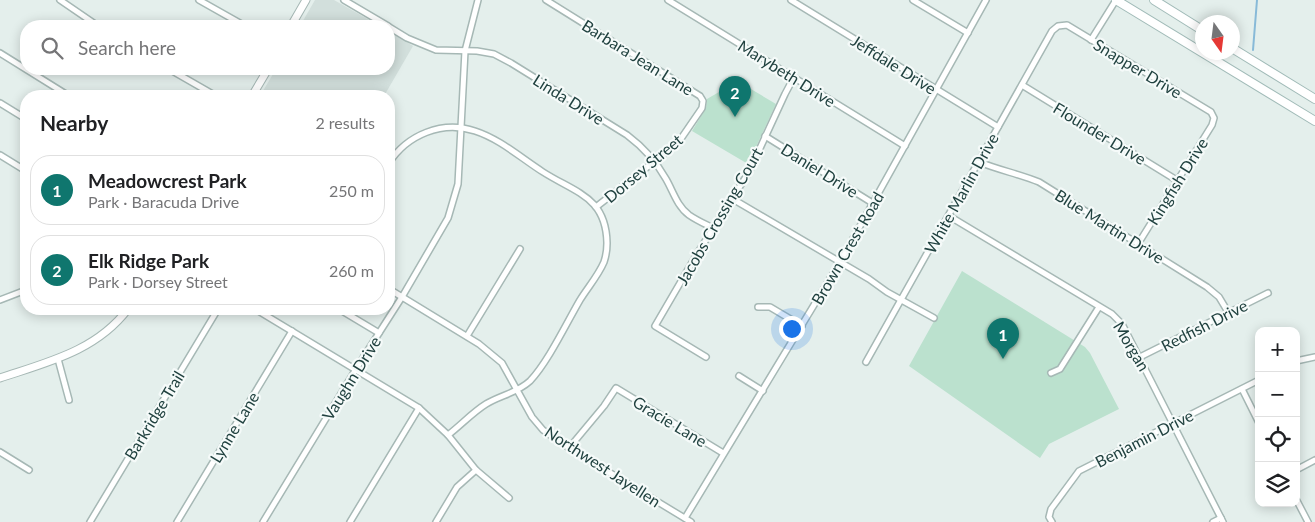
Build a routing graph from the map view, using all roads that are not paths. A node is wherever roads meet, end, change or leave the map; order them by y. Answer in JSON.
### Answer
{"nodes":[{"id":1,"x":60,"y":0,"type":"edge"},
{"id":2,"x":199,"y":0,"type":"edge"},
{"id":3,"x":306,"y":0,"type":"edge"},
{"id":4,"x":344,"y":0,"type":"edge"},
{"id":5,"x":478,"y":0,"type":"edge"},
{"id":6,"x":546,"y":0,"type":"edge"},
{"id":7,"x":668,"y":0,"type":"edge"},
{"id":8,"x":791,"y":0,"type":"edge"},
{"id":9,"x":913,"y":0,"type":"edge"},
{"id":10,"x":986,"y":0,"type":"edge"},
{"id":11,"x":1116,"y":0,"type":"edge"},
{"id":12,"x":1154,"y":0,"type":"edge"},
{"id":13,"x":89,"y":20,"type":"edge"},
{"id":14,"x":234,"y":20,"type":"edge"},
{"id":15,"x":294,"y":20,"type":"edge"},
{"id":16,"x":377,"y":20,"type":"edge"},
{"id":17,"x":1058,"y":26,"type":"joint"},
{"id":18,"x":1195,"y":26,"type":"edge"},
{"id":19,"x":395,"y":31,"type":"edge"},
{"id":20,"x":968,"y":33,"type":"junction"},
{"id":21,"x":1091,"y":40,"type":"junction"},
{"id":22,"x":466,"y":51,"type":"junction"},
{"id":23,"x":0,"y":53,"type":"edge"},
{"id":24,"x":1240,"y":53,"type":"edge"},
{"id":25,"x":20,"y":65,"type":"edge"},
{"id":26,"x":35,"y":75,"type":"edge"},
{"id":27,"x":179,"y":75,"type":"edge"},
{"id":28,"x":264,"y":75,"type":"edge"},
{"id":29,"x":794,"y":77,"type":"junction"},
{"id":30,"x":1022,"y":85,"type":"junction"},
{"id":31,"x":59,"y":90,"type":"edge"},
{"id":32,"x":206,"y":90,"type":"edge"},
{"id":33,"x":256,"y":90,"type":"edge"},
{"id":34,"x":936,"y":90,"type":"junction"},
{"id":35,"x":1315,"y":99,"type":"edge"},
{"id":36,"x":703,"y":101,"type":"joint"},
{"id":37,"x":0,"y":103,"type":"edge"},
{"id":38,"x":20,"y":115,"type":"edge"},
{"id":39,"x":1214,"y":118,"type":"joint"},
{"id":40,"x":1315,"y":121,"type":"edge"},
{"id":41,"x":998,"y":127,"type":"junction"},
{"id":42,"x":461,"y":128,"type":"junction"},
{"id":43,"x":765,"y":136,"type":"junction"},
{"id":44,"x":905,"y":146,"type":"junction"},
{"id":45,"x":0,"y":155,"type":"edge"},
{"id":46,"x":395,"y":155,"type":"edge"},
{"id":47,"x":655,"y":162,"type":"junction"},
{"id":48,"x":979,"y":162,"type":"junction"},
{"id":49,"x":20,"y":167,"type":"edge"},
{"id":50,"x":1178,"y":181,"type":"junction"},
{"id":51,"x":731,"y":198,"type":"junction"},
{"id":52,"x":874,"y":204,"type":"junction"},
{"id":53,"x":596,"y":207,"type":"junction"},
{"id":54,"x":949,"y":216,"type":"junction"},
{"id":55,"x":713,"y":228,"type":"junction"},
{"id":56,"x":1138,"y":244,"type":"junction"},
{"id":57,"x":520,"y":249,"type":"dead end"},
{"id":58,"x":840,"y":262,"type":"junction"},
{"id":59,"x":20,"y":292,"type":"edge"},
{"id":60,"x":395,"y":293,"type":"edge"},
{"id":61,"x":1268,"y":293,"type":"dead end"},
{"id":62,"x":402,"y":297,"type":"junction"},
{"id":63,"x":0,"y":300,"type":"edge"},
{"id":64,"x":902,"y":300,"type":"junction"},
{"id":65,"x":758,"y":306,"type":"dead end"},
{"id":66,"x":1099,"y":307,"type":"junction"},
{"id":67,"x":395,"y":308,"type":"edge"},
{"id":68,"x":1228,"y":312,"type":"junction"},
{"id":69,"x":123,"y":315,"type":"edge"},
{"id":70,"x":214,"y":315,"type":"edge"},
{"id":71,"x":265,"y":315,"type":"edge"},
{"id":72,"x":349,"y":315,"type":"edge"},
{"id":73,"x":390,"y":315,"type":"edge"},
{"id":74,"x":934,"y":318,"type":"dead end"},
{"id":75,"x":802,"y":326,"type":"junction"},
{"id":76,"x":292,"y":331,"type":"junction"},
{"id":77,"x":379,"y":333,"type":"junction"},
{"id":78,"x":467,"y":336,"type":"junction"},
{"id":79,"x":706,"y":357,"type":"dead end"},
{"id":80,"x":1140,"y":357,"type":"junction"},
{"id":81,"x":1315,"y":357,"type":"edge"},
{"id":82,"x":58,"y":359,"type":"junction"},
{"id":83,"x":1300,"y":360,"type":"edge"},
{"id":84,"x":866,"y":362,"type":"dead end"},
{"id":85,"x":356,"y":369,"type":"junction"},
{"id":86,"x":1051,"y":373,"type":"dead end"},
{"id":87,"x":739,"y":376,"type":"dead end"},
{"id":88,"x":0,"y":378,"type":"edge"},
{"id":89,"x":1255,"y":382,"type":"edge"},
{"id":90,"x":1242,"y":389,"type":"junction"},
{"id":91,"x":518,"y":390,"type":"junction"},
{"id":92,"x":763,"y":391,"type":"junction"},
{"id":93,"x":69,"y":400,"type":"dead end"},
{"id":94,"x":419,"y":408,"type":"junction"},
{"id":95,"x":1256,"y":417,"type":"edge"},
{"id":96,"x":1174,"y":423,"type":"junction"},
{"id":97,"x":448,"y":435,"type":"junction"},
{"id":98,"x":569,"y":448,"type":"junction"},
{"id":99,"x":0,"y":452,"type":"edge"},
{"id":100,"x":723,"y":453,"type":"junction"},
{"id":101,"x":1315,"y":460,"type":"edge"},
{"id":102,"x":1300,"y":468,"type":"edge"},
{"id":103,"x":29,"y":470,"type":"dead end"},
{"id":104,"x":476,"y":470,"type":"junction"},
{"id":105,"x":509,"y":498,"type":"dead end"},
{"id":106,"x":1300,"y":507,"type":"edge"},
{"id":107,"x":685,"y":518,"type":"junction"},
{"id":108,"x":1051,"y":520,"type":"edge"},
{"id":109,"x":1222,"y":520,"type":"edge"},
{"id":110,"x":90,"y":522,"type":"edge"},
{"id":111,"x":177,"y":522,"type":"edge"},
{"id":112,"x":263,"y":522,"type":"edge"},
{"id":113,"x":350,"y":522,"type":"edge"},
{"id":114,"x":436,"y":522,"type":"edge"},
{"id":115,"x":691,"y":522,"type":"edge"},
{"id":116,"x":1213,"y":522,"type":"edge"},
{"id":117,"x":1308,"y":522,"type":"edge"}],
"edges":[{"from":1,"to":13,"type":"street"},
{"from":2,"to":14,"type":"street"},
{"from":3,"to":15,"type":"street"},
{"from":4,"to":16,"type":"street","name":"Linda Drive"},
{"from":5,"to":22,"type":"street","name":"Vaughn Drive"},
{"from":6,"to":36,"type":"street","name":"Barbara Jean Lane"},
{"from":7,"to":29,"type":"street","name":"Marybeth Drive"},
{"from":8,"to":34,"type":"street","name":"Jeffdale Drive"},
{"from":9,"to":20,"type":"street"},
{"from":10,"to":20,"type":"street","name":"Brown Crest Road"},
{"from":11,"to":21,"type":"street"},
{"from":11,"to":40,"type":"main road"},
{"from":12,"to":18,"type":"main road"},
{"from":17,"to":21,"type":"street","name":"Snapper Drive"},
{"from":17,"to":30,"type":"street","name":"White Marlin Drive"},
{"from":19,"to":22,"type":"street","name":"Linda Drive"},
{"from":20,"to":34,"type":"street","name":"Brown Crest Road"},
{"from":21,"to":39,"type":"street","name":"Snapper Drive"},
{"from":22,"to":42,"type":"street","name":"Vaughn Drive"},
{"from":22,"to":47,"type":"street","name":"Linda Drive"},
{"from":23,"to":25,"type":"street"},
{"from":24,"to":35,"type":"main road"},
{"from":26,"to":31,"type":"street"},
{"from":27,"to":32,"type":"street"},
{"from":28,"to":33,"type":"street"},
{"from":29,"to":43,"type":"street","name":"Jacobs Crossing Court"},
{"from":29,"to":44,"type":"street","name":"Marybeth Drive"},
{"from":30,"to":41,"type":"street","name":"White Marlin Drive"},
{"from":30,"to":50,"type":"street","name":"Flounder Drive"},
{"from":34,"to":41,"type":"street","name":"Jeffdale Drive"},
{"from":34,"to":44,"type":"street","name":"Brown Crest Road"},
{"from":36,"to":47,"type":"street","name":"Dorsey Street"},
{"from":37,"to":38,"type":"street"},
{"from":39,"to":50,"type":"street","name":"Kingfish Drive"},
{"from":41,"to":48,"type":"street","name":"White Marlin Drive"},
{"from":42,"to":46,"type":"street"},
{"from":42,"to":53,"type":"street"},
{"from":42,"to":62,"type":"street","name":"Vaughn Drive"},
{"from":43,"to":51,"type":"street","name":"Jacobs Crossing Court"},
{"from":43,"to":52,"type":"street","name":"Daniel Drive"},
{"from":44,"to":52,"type":"street","name":"Brown Crest Road"},
{"from":45,"to":49,"type":"street"},
{"from":47,"to":53,"type":"street","name":"Dorsey Street"},
{"from":47,"to":55,"type":"street","name":"Linda Drive"},
{"from":48,"to":54,"type":"street","name":"White Marlin Drive"},
{"from":48,"to":56,"type":"street","name":"Blue Martin Drive"},
{"from":50,"to":56,"type":"street","name":"Kingfish Drive"},
{"from":51,"to":55,"type":"street","name":"Jacobs Crossing Court"},
{"from":51,"to":58,"type":"street"},
{"from":52,"to":58,"type":"street","name":"Brown Crest Road"},
{"from":53,"to":91,"type":"street"},
{"from":54,"to":64,"type":"street","name":"White Marlin Drive"},
{"from":54,"to":66,"type":"street","name":"Morgan"},
{"from":55,"to":79,"type":"street","name":"Jacobs Crossing Court"},
{"from":56,"to":68,"type":"street","name":"Blue Martin Drive"},
{"from":57,"to":78,"type":"street"},
{"from":58,"to":64,"type":"street"},
{"from":58,"to":75,"type":"street","name":"Brown Crest Road"},
{"from":59,"to":63,"type":"street"},
{"from":60,"to":62,"type":"street","name":"Northwest Jayellen"},
{"from":61,"to":68,"type":"street","name":"Redfish Drive"},
{"from":62,"to":67,"type":"street","name":"Vaughn Drive"},
{"from":62,"to":78,"type":"street","name":"Northwest Jayellen"},
{"from":64,"to":74,"type":"street"},
{"from":64,"to":84,"type":"street","name":"White Marlin Drive"},
{"from":65,"to":75,"type":"street"},
{"from":66,"to":80,"type":"street","name":"Morgan"},
{"from":66,"to":86,"type":"street"},
{"from":68,"to":80,"type":"street","name":"Redfish Drive"},
{"from":69,"to":82,"type":"street"},
{"from":70,"to":110,"type":"street","name":"Barkridge Trail"},
{"from":71,"to":76,"type":"street"},
{"from":72,"to":77,"type":"street"},
{"from":73,"to":77,"type":"street","name":"Vaughn Drive"},
{"from":75,"to":92,"type":"street","name":"Brown Crest Road"},
{"from":76,"to":85,"type":"street"},
{"from":76,"to":111,"type":"street","name":"Lynne Lane"},
{"from":77,"to":85,"type":"street","name":"Vaughn Drive"},
{"from":78,"to":91,"type":"street","name":"Northwest Jayellen"},
{"from":80,"to":96,"type":"street","name":"Morgan"},
{"from":81,"to":83,"type":"street"},
{"from":82,"to":88,"type":"street"},
{"from":82,"to":93,"type":"street"},
{"from":85,"to":94,"type":"street"},
{"from":85,"to":112,"type":"street","name":"Vaughn Drive"},
{"from":87,"to":92,"type":"street"},
{"from":89,"to":90,"type":"street","name":"Benjamin Drive"},
{"from":90,"to":95,"type":"street"},
{"from":90,"to":96,"type":"street","name":"Benjamin Drive"},
{"from":91,"to":97,"type":"street"},
{"from":91,"to":98,"type":"street","name":"Northwest Jayellen"},
{"from":92,"to":100,"type":"street","name":"Brown Crest Road"},
{"from":94,"to":97,"type":"street"},
{"from":94,"to":113,"type":"street"},
{"from":96,"to":108,"type":"street","name":"Benjamin Drive"},
{"from":96,"to":109,"type":"street","name":"Morgan"},
{"from":97,"to":104,"type":"street"},
{"from":98,"to":100,"type":"street","name":"Gracie Lane"},
{"from":98,"to":107,"type":"street","name":"Northwest Jayellen"},
{"from":99,"to":103,"type":"street"},
{"from":100,"to":107,"type":"street","name":"Brown Crest Road"},
{"from":101,"to":102,"type":"street"},
{"from":104,"to":105,"type":"street"},
{"from":104,"to":114,"type":"street"},
{"from":106,"to":117,"type":"street"},
{"from":107,"to":115,"type":"street","name":"Northwest Jayellen"},
{"from":109,"to":116,"type":"street"}]}
